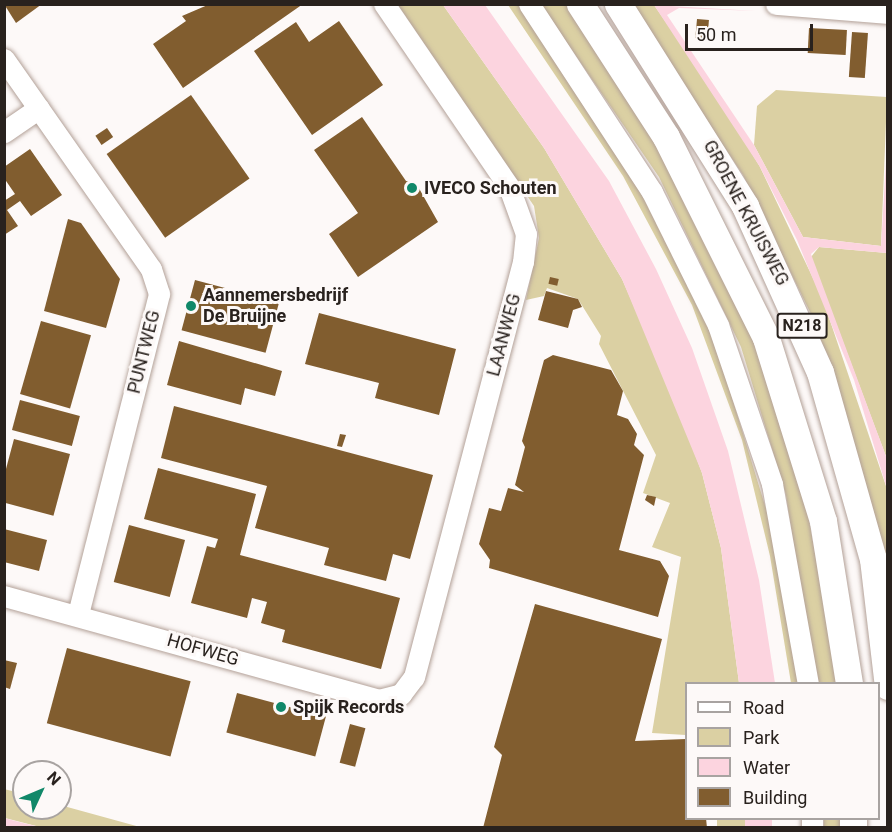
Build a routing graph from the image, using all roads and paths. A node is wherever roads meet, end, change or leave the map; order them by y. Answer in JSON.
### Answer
{"nodes":[{"id":1,"x":384,"y":4,"type":"edge"},
{"id":2,"x":529,"y":4,"type":"edge"},
{"id":3,"x":580,"y":4,"type":"edge"},
{"id":4,"x":618,"y":4,"type":"edge"},
{"id":5,"x":776,"y":4,"type":"edge"},
{"id":6,"x":888,"y":13,"type":"edge"},
{"id":7,"x":4,"y":59,"type":"edge"},
{"id":8,"x":39,"y":108,"type":"junction"},
{"id":9,"x":4,"y":132,"type":"edge"},
{"id":10,"x":4,"y":596,"type":"edge"},
{"id":11,"x":78,"y":615,"type":"junction"},
{"id":12,"x":808,"y":682,"type":"edge"},
{"id":13,"x":849,"y":682,"type":"edge"},
{"id":14,"x":888,"y":686,"type":"edge"},
{"id":15,"x":401,"y":694,"type":"joint"}],
"edges":[{"from":1,"to":15,"type":"street","name":"LAANWEG"},
{"from":2,"to":12,"type":"street"},
{"from":3,"to":13,"type":"main road","name":"GROENE KRUISWEG","number":"N218"},
{"from":4,"to":14,"type":"main road","name":"GROENE KRUISWEG","number":"N218"},
{"from":5,"to":6,"type":"street"},
{"from":7,"to":8,"type":"street","name":"PUNTWEG"},
{"from":8,"to":9,"type":"street"},
{"from":8,"to":11,"type":"street","name":"PUNTWEG"},
{"from":10,"to":11,"type":"street","name":"HOFWEG"},
{"from":11,"to":15,"type":"street","name":"HOFWEG"}]}
